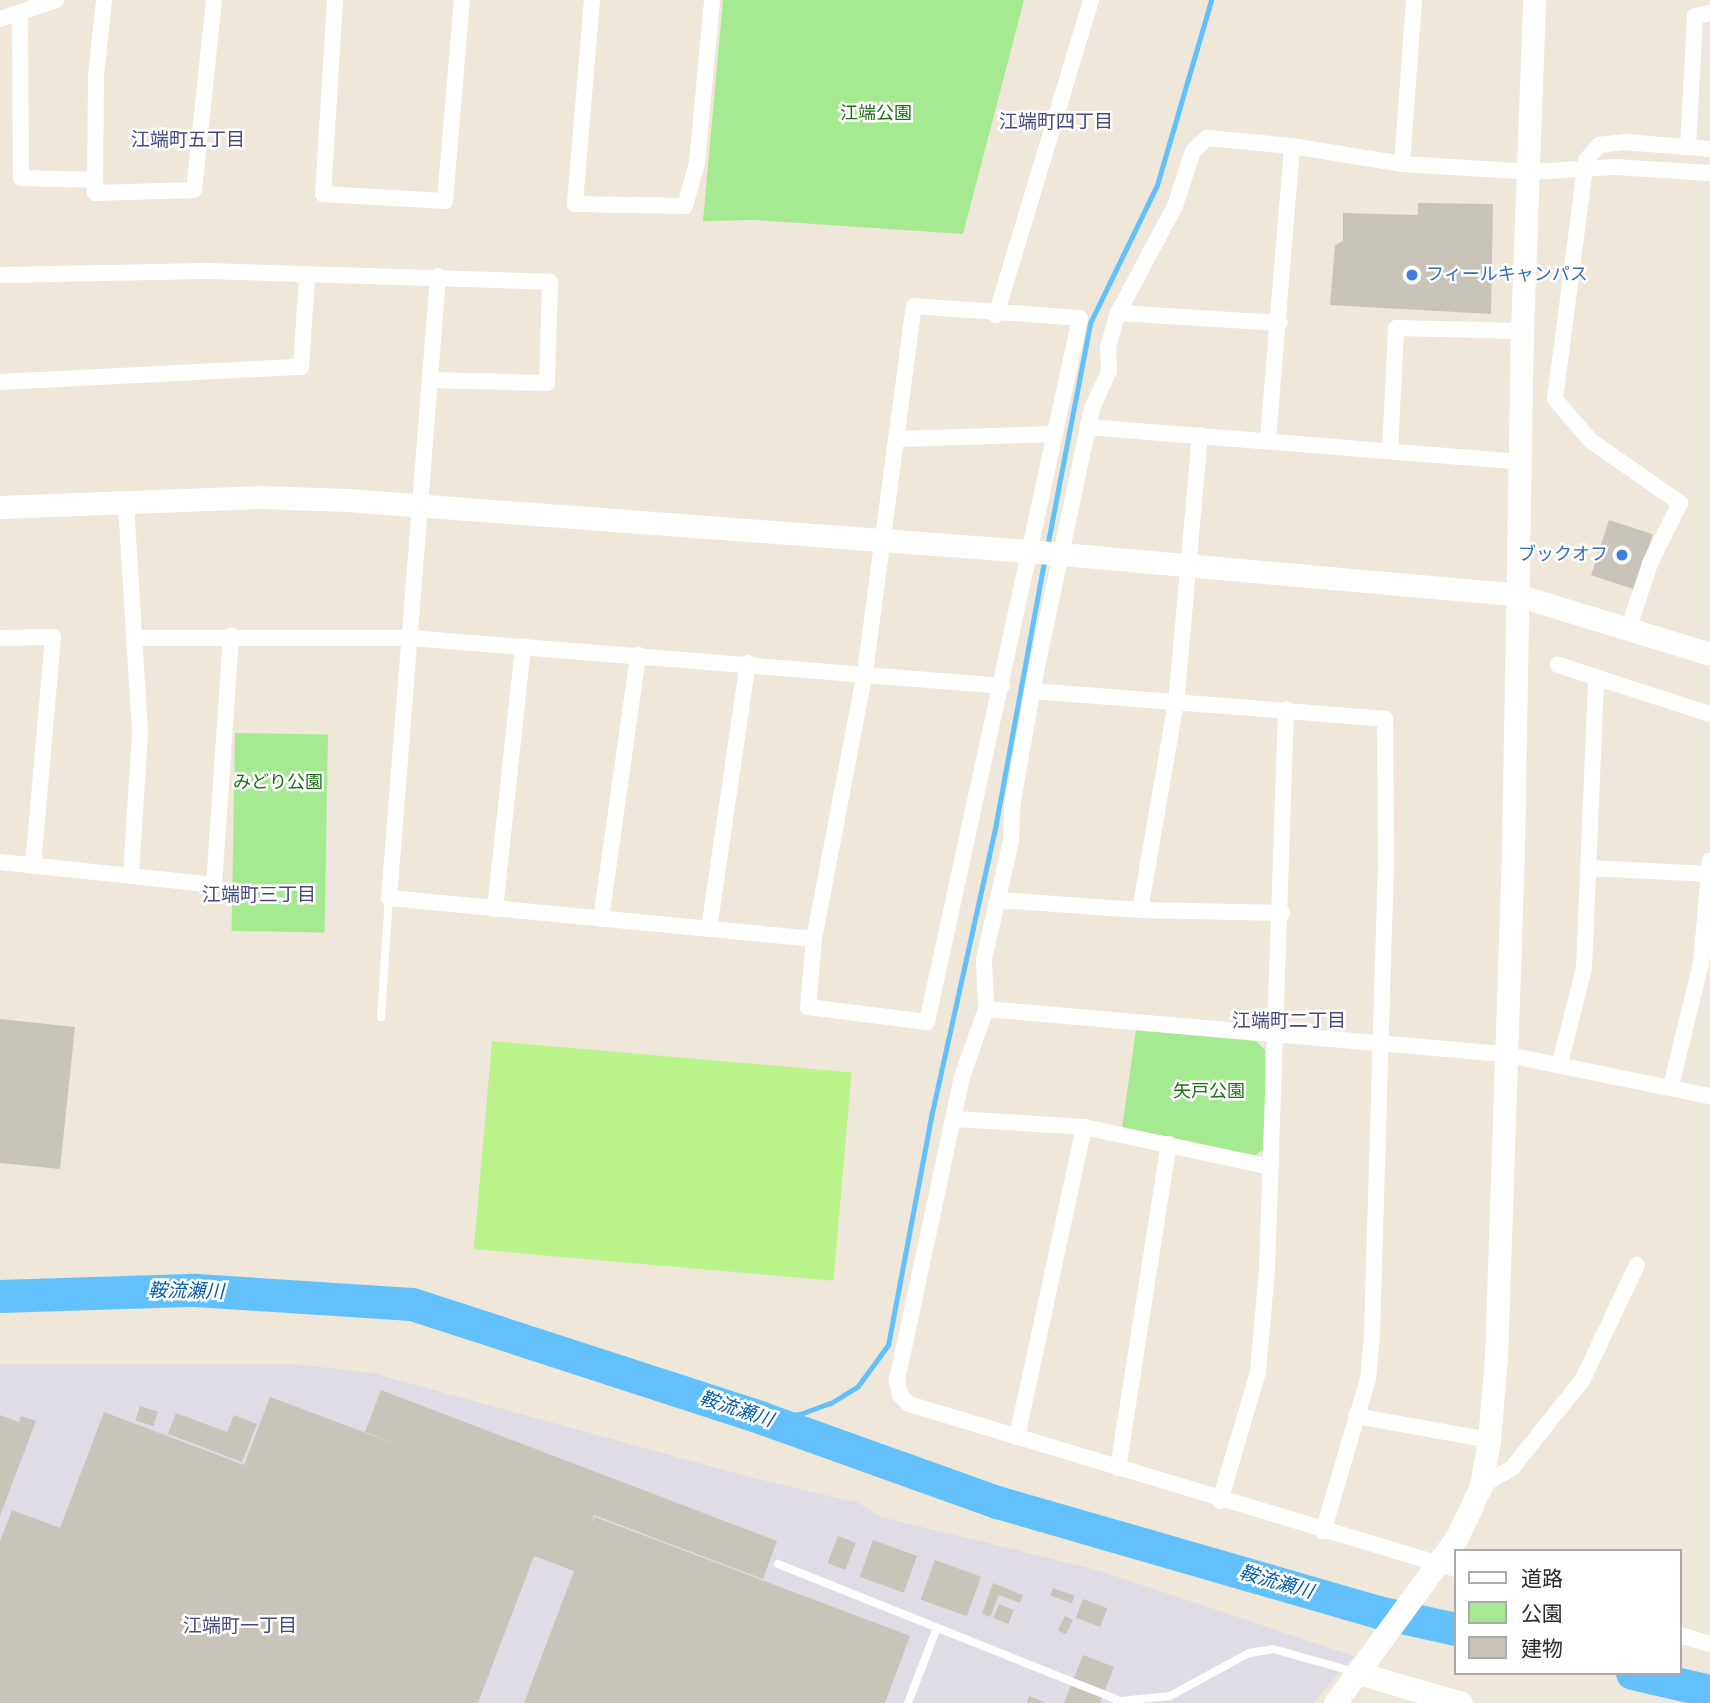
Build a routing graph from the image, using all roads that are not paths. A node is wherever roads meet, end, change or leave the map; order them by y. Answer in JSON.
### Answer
{"nodes":[{"id":1,"x":56,"y":0,"type":"edge"},
{"id":2,"x":104,"y":0,"type":"edge"},
{"id":3,"x":214,"y":0,"type":"edge"},
{"id":4,"x":335,"y":0,"type":"edge"},
{"id":5,"x":462,"y":0,"type":"edge"},
{"id":6,"x":592,"y":0,"type":"edge"},
{"id":7,"x":712,"y":0,"type":"edge"},
{"id":8,"x":1091,"y":0,"type":"edge"},
{"id":9,"x":1414,"y":0,"type":"edge"},
{"id":10,"x":1534,"y":0,"type":"edge"},
{"id":11,"x":20,"y":13,"type":"junction"},
{"id":12,"x":1710,"y":13,"type":"edge"},
{"id":13,"x":0,"y":19,"type":"edge"},
{"id":14,"x":1292,"y":146,"type":"junction"},
{"id":15,"x":1688,"y":147,"type":"junction"},
{"id":16,"x":1710,"y":149,"type":"edge"},
{"id":17,"x":1402,"y":164,"type":"junction"},
{"id":18,"x":1531,"y":172,"type":"junction"},
{"id":19,"x":1710,"y":173,"type":"edge"},
{"id":20,"x":95,"y":180,"type":"junction"},
{"id":21,"x":0,"y":275,"type":"edge"},
{"id":22,"x":438,"y":276,"type":"junction"},
{"id":23,"x":307,"y":277,"type":"junction"},
{"id":24,"x":1118,"y":313,"type":"junction"},
{"id":25,"x":996,"y":315,"type":"junction"},
{"id":26,"x":1280,"y":323,"type":"junction"},
{"id":27,"x":1522,"y":331,"type":"junction"},
{"id":28,"x":430,"y":380,"type":"junction"},
{"id":29,"x":0,"y":382,"type":"edge"},
{"id":30,"x":1087,"y":427,"type":"junction"},
{"id":31,"x":1053,"y":434,"type":"junction"},
{"id":32,"x":1200,"y":435,"type":"junction"},
{"id":33,"x":896,"y":439,"type":"junction"},
{"id":34,"x":1268,"y":439,"type":"junction"},
{"id":35,"x":1390,"y":451,"type":"junction"},
{"id":36,"x":1521,"y":462,"type":"junction"},
{"id":37,"x":126,"y":504,"type":"junction"},
{"id":38,"x":418,"y":504,"type":"junction"},
{"id":39,"x":0,"y":507,"type":"edge"},
{"id":40,"x":881,"y":541,"type":"junction"},
{"id":41,"x":1031,"y":552,"type":"junction"},
{"id":42,"x":1060,"y":554,"type":"junction"},
{"id":43,"x":1188,"y":566,"type":"junction"},
{"id":44,"x":1517,"y":594,"type":"junction"},
{"id":45,"x":1629,"y":627,"type":"junction"},
{"id":46,"x":231,"y":636,"type":"junction"},
{"id":47,"x":0,"y":638,"type":"edge"},
{"id":48,"x":135,"y":638,"type":"junction"},
{"id":49,"x":411,"y":638,"type":"junction"},
{"id":50,"x":523,"y":646,"type":"junction"},
{"id":51,"x":638,"y":654,"type":"junction"},
{"id":52,"x":1710,"y":654,"type":"edge"},
{"id":53,"x":748,"y":663,"type":"junction"},
{"id":54,"x":865,"y":672,"type":"junction"},
{"id":55,"x":1002,"y":687,"type":"junction"},
{"id":56,"x":1033,"y":691,"type":"junction"},
{"id":57,"x":1176,"y":702,"type":"junction"},
{"id":58,"x":1286,"y":709,"type":"junction"},
{"id":59,"x":1710,"y":714,"type":"edge"},
{"id":60,"x":1710,"y":860,"type":"edge"},
{"id":61,"x":0,"y":862,"type":"edge"},
{"id":62,"x":33,"y":865,"type":"junction"},
{"id":63,"x":1588,"y":869,"type":"junction"},
{"id":64,"x":1710,"y":874,"type":"edge"},
{"id":65,"x":131,"y":876,"type":"junction"},
{"id":66,"x":389,"y":898,"type":"junction"},
{"id":67,"x":998,"y":900,"type":"junction"},
{"id":68,"x":495,"y":909,"type":"junction"},
{"id":69,"x":1140,"y":910,"type":"junction"},
{"id":70,"x":1282,"y":913,"type":"junction"},
{"id":71,"x":601,"y":919,"type":"junction"},
{"id":72,"x":709,"y":929,"type":"junction"},
{"id":73,"x":814,"y":939,"type":"junction"},
{"id":74,"x":986,"y":1009,"type":"junction"},
{"id":75,"x":381,"y":1017,"type":"dead end"},
{"id":76,"x":1278,"y":1032,"type":"junction"},
{"id":77,"x":1378,"y":1042,"type":"junction"},
{"id":78,"x":1503,"y":1054,"type":"junction"},
{"id":79,"x":1560,"y":1063,"type":"junction"},
{"id":80,"x":1671,"y":1086,"type":"junction"},
{"id":81,"x":1710,"y":1096,"type":"edge"},
{"id":82,"x":955,"y":1119,"type":"junction"},
{"id":83,"x":1084,"y":1127,"type":"junction"},
{"id":84,"x":1169,"y":1144,"type":"junction"},
{"id":85,"x":1271,"y":1167,"type":"junction"},
{"id":86,"x":1637,"y":1265,"type":"dead end"},
{"id":87,"x":1356,"y":1416,"type":"junction"},
{"id":88,"x":1017,"y":1437,"type":"junction"},
{"id":89,"x":1489,"y":1440,"type":"junction"},
{"id":90,"x":1118,"y":1468,"type":"junction"},
{"id":91,"x":1482,"y":1486,"type":"junction"},
{"id":92,"x":1220,"y":1501,"type":"junction"},
{"id":93,"x":1323,"y":1532,"type":"junction"},
{"id":94,"x":778,"y":1564,"type":"dead end"},
{"id":95,"x":1442,"y":1569,"type":"edge"},
{"id":96,"x":937,"y":1628,"type":"junction"},
{"id":97,"x":1682,"y":1636,"type":"edge"},
{"id":98,"x":1710,"y":1644,"type":"edge"},
{"id":99,"x":1365,"y":1664,"type":"junction"},
{"id":100,"x":908,"y":1703,"type":"edge"},
{"id":101,"x":1335,"y":1703,"type":"edge"},
{"id":102,"x":1461,"y":1703,"type":"edge"}],
"edges":[{"from":1,"to":11,"type":"street"},
{"from":2,"to":20,"type":"street"},
{"from":3,"to":20,"type":"street"},
{"from":4,"to":5,"type":"street"},
{"from":6,"to":7,"type":"street"},
{"from":8,"to":25,"type":"street"},
{"from":9,"to":17,"type":"street"},
{"from":10,"to":18,"type":"street"},
{"from":11,"to":13,"type":"street"},
{"from":11,"to":20,"type":"street"},
{"from":12,"to":15,"type":"street"},
{"from":14,"to":17,"type":"street"},
{"from":14,"to":24,"type":"street"},
{"from":14,"to":26,"type":"street"},
{"from":15,"to":16,"type":"street"},
{"from":15,"to":45,"type":"street"},
{"from":17,"to":18,"type":"street"},
{"from":18,"to":19,"type":"street"},
{"from":18,"to":27,"type":"street"},
{"from":21,"to":23,"type":"street"},
{"from":22,"to":23,"type":"street"},
{"from":22,"to":28,"type":"street"},
{"from":22,"to":28,"type":"street"},
{"from":23,"to":29,"type":"street"},
{"from":24,"to":26,"type":"street"},
{"from":24,"to":30,"type":"street"},
{"from":25,"to":31,"type":"street"},
{"from":25,"to":33,"type":"street"},
{"from":26,"to":34,"type":"street"},
{"from":27,"to":35,"type":"street"},
{"from":27,"to":36,"type":"street"},
{"from":28,"to":38,"type":"street"},
{"from":30,"to":32,"type":"street"},
{"from":30,"to":42,"type":"street"},
{"from":31,"to":33,"type":"street"},
{"from":31,"to":41,"type":"street"},
{"from":32,"to":34,"type":"street"},
{"from":32,"to":43,"type":"street"},
{"from":33,"to":40,"type":"street"},
{"from":34,"to":35,"type":"street"},
{"from":35,"to":36,"type":"street"},
{"from":36,"to":44,"type":"street"},
{"from":37,"to":38,"type":"street"},
{"from":37,"to":39,"type":"street"},
{"from":37,"to":48,"type":"street"},
{"from":38,"to":40,"type":"street"},
{"from":38,"to":49,"type":"street"},
{"from":40,"to":41,"type":"street"},
{"from":40,"to":54,"type":"street"},
{"from":41,"to":42,"type":"street"},
{"from":41,"to":55,"type":"street"},
{"from":42,"to":43,"type":"street"},
{"from":42,"to":56,"type":"street"},
{"from":43,"to":44,"type":"street"},
{"from":43,"to":57,"type":"street"},
{"from":44,"to":45,"type":"street"},
{"from":44,"to":78,"type":"street"},
{"from":45,"to":52,"type":"street"},
{"from":46,"to":48,"type":"street"},
{"from":46,"to":49,"type":"street"},
{"from":46,"to":65,"type":"street"},
{"from":47,"to":62,"type":"street"},
{"from":48,"to":65,"type":"street"},
{"from":49,"to":50,"type":"street"},
{"from":49,"to":66,"type":"street"},
{"from":50,"to":51,"type":"street"},
{"from":50,"to":68,"type":"street"},
{"from":51,"to":53,"type":"street"},
{"from":51,"to":71,"type":"street"},
{"from":53,"to":54,"type":"street"},
{"from":53,"to":72,"type":"street"},
{"from":54,"to":55,"type":"street"},
{"from":54,"to":73,"type":"street"},
{"from":55,"to":73,"type":"street"},
{"from":56,"to":57,"type":"street"},
{"from":56,"to":67,"type":"street"},
{"from":57,"to":58,"type":"street"},
{"from":57,"to":69,"type":"street"},
{"from":58,"to":70,"type":"street"},
{"from":58,"to":77,"type":"street"},
{"from":59,"to":63,"type":"street"},
{"from":60,"to":64,"type":"street"},
{"from":61,"to":62,"type":"street"},
{"from":62,"to":65,"type":"street"},
{"from":63,"to":64,"type":"street"},
{"from":63,"to":79,"type":"street"},
{"from":64,"to":80,"type":"street"},
{"from":66,"to":68,"type":"street"},
{"from":66,"to":75,"type":"lane"},
{"from":67,"to":69,"type":"street"},
{"from":67,"to":74,"type":"street"},
{"from":68,"to":71,"type":"street"},
{"from":69,"to":70,"type":"street"},
{"from":70,"to":76,"type":"street"},
{"from":71,"to":72,"type":"street"},
{"from":72,"to":73,"type":"street"},
{"from":74,"to":76,"type":"street"},
{"from":74,"to":82,"type":"street"},
{"from":76,"to":77,"type":"street"},
{"from":76,"to":85,"type":"street"},
{"from":77,"to":78,"type":"street"},
{"from":77,"to":87,"type":"street"},
{"from":78,"to":79,"type":"street"},
{"from":78,"to":89,"type":"street"},
{"from":79,"to":80,"type":"street"},
{"from":80,"to":81,"type":"street"},
{"from":82,"to":83,"type":"street"},
{"from":82,"to":88,"type":"street"},
{"from":83,"to":84,"type":"street"},
{"from":83,"to":88,"type":"street"},
{"from":84,"to":85,"type":"street"},
{"from":84,"to":90,"type":"street"},
{"from":85,"to":92,"type":"street"},
{"from":86,"to":91,"type":"street"},
{"from":87,"to":89,"type":"street"},
{"from":87,"to":93,"type":"street"},
{"from":88,"to":90,"type":"street"},
{"from":89,"to":91,"type":"street"},
{"from":90,"to":92,"type":"street"},
{"from":91,"to":95,"type":"street"},
{"from":92,"to":93,"type":"street"},
{"from":93,"to":95,"type":"street"},
{"from":94,"to":96,"type":"lane"},
{"from":95,"to":99,"type":"street"},
{"from":96,"to":99,"type":"lane"},
{"from":96,"to":100,"type":"lane"},
{"from":97,"to":98,"type":"street"},
{"from":99,"to":101,"type":"street"},
{"from":99,"to":102,"type":"street"}]}
